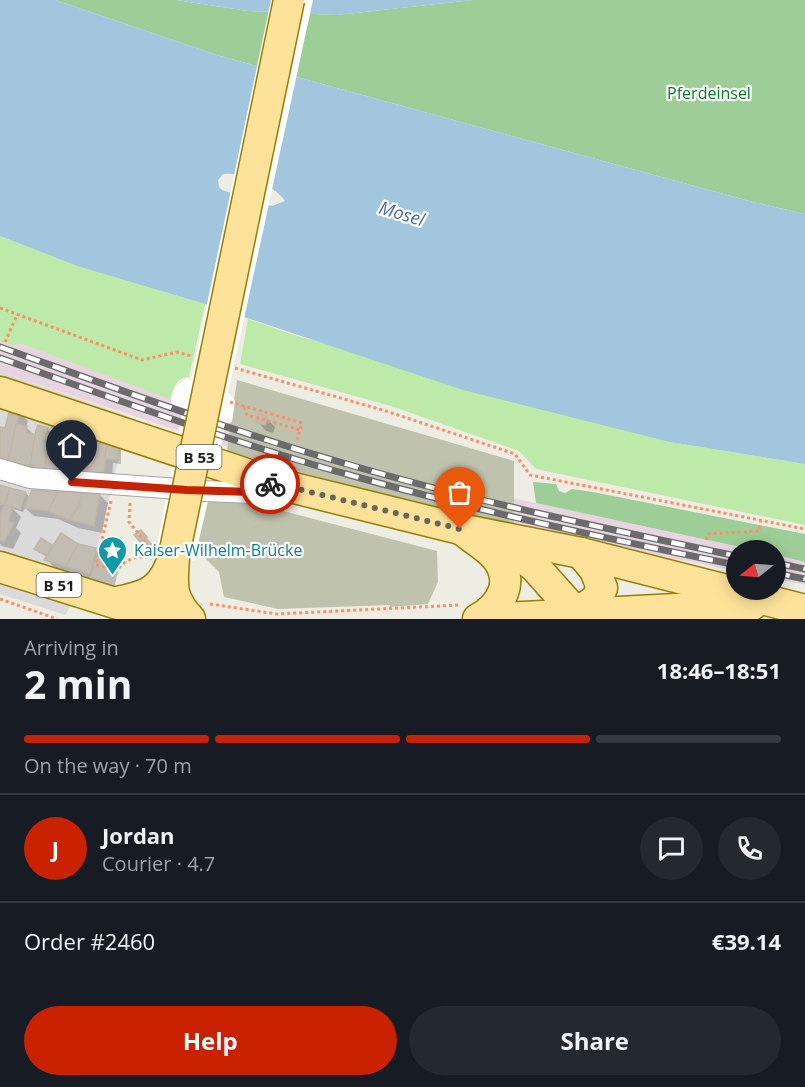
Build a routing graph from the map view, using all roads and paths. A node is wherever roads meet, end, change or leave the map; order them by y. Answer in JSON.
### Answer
{"nodes":[{"id":1,"x":289,"y":0,"type":"edge"},
{"id":2,"x":0,"y":308,"type":"edge"},
{"id":3,"x":17,"y":315,"type":"junction"},
{"id":4,"x":5,"y":342,"type":"dead end"},
{"id":5,"x":199,"y":358,"type":"dead end"},
{"id":6,"x":232,"y":367,"type":"dead end"},
{"id":7,"x":0,"y":392,"type":"edge"},
{"id":8,"x":222,"y":399,"type":"dead end"},
{"id":9,"x":244,"y":406,"type":"junction"},
{"id":10,"x":300,"y":430,"type":"junction"},
{"id":11,"x":297,"y":440,"type":"dead end"},
{"id":12,"x":0,"y":470,"type":"edge"},
{"id":13,"x":274,"y":483,"type":"junction"},
{"id":14,"x":132,"y":487,"type":"junction"},
{"id":15,"x":111,"y":501,"type":"dead end"},
{"id":16,"x":761,"y":521,"type":"junction"},
{"id":17,"x":460,"y":529,"type":"junction"},
{"id":18,"x":805,"y":529,"type":"edge"},
{"id":19,"x":492,"y":536,"type":"junction"},
{"id":20,"x":706,"y":540,"type":"dead end"},
{"id":21,"x":164,"y":553,"type":"junction"},
{"id":22,"x":581,"y":553,"type":"junction"},
{"id":23,"x":140,"y":556,"type":"dead end"},
{"id":24,"x":0,"y":567,"type":"edge"},
{"id":25,"x":0,"y":599,"type":"edge"},
{"id":26,"x":117,"y":602,"type":"junction"},
{"id":27,"x":776,"y":603,"type":"junction"},
{"id":28,"x":197,"y":609,"type":"edge"},
{"id":29,"x":805,"y":610,"type":"edge"},
{"id":30,"x":576,"y":613,"type":"junction"},
{"id":31,"x":474,"y":614,"type":"edge"},
{"id":32,"x":527,"y":618,"type":"edge"},
{"id":33,"x":57,"y":619,"type":"edge"},
{"id":34,"x":166,"y":619,"type":"edge"}],
"edges":[{"from":1,"to":21,"type":"main road","bridge":true},
{"from":2,"to":3,"type":"path"},
{"from":3,"to":4,"type":"path"},
{"from":3,"to":5,"type":"path"},
{"from":6,"to":16,"type":"path"},
{"from":7,"to":13,"type":"main road","number":"B 53"},
{"from":8,"to":9,"type":"path"},
{"from":9,"to":10,"type":"path"},
{"from":9,"to":10,"type":"path"},
{"from":10,"to":11,"type":"path"},
{"from":12,"to":14,"type":"street"},
{"from":13,"to":14,"type":"street"},
{"from":13,"to":17,"type":"main road","number":"B 53"},
{"from":14,"to":21,"type":"path"},
{"from":15,"to":23,"type":"path"},
{"from":16,"to":18,"type":"path"},
{"from":16,"to":20,"type":"path"},
{"from":17,"to":19,"type":"main road","number":"B 53"},
{"from":17,"to":31,"type":"main road"},
{"from":19,"to":22,"type":"main road","number":"B 53"},
{"from":19,"to":30,"type":"main road"},
{"from":21,"to":26,"type":"main road"},
{"from":21,"to":28,"type":"main road"},
{"from":22,"to":27,"type":"main road"},
{"from":22,"to":30,"type":"main road"},
{"from":24,"to":26,"type":"main road","number":"B 51"},
{"from":25,"to":33,"type":"path"},
{"from":26,"to":34,"type":"main road","number":"B 51"},
{"from":27,"to":29,"type":"main road"},
{"from":27,"to":30,"type":"main road"},
{"from":28,"to":31,"type":"path"},
{"from":30,"to":32,"type":"main road"},
{"from":31,"to":32,"type":"main road"}]}
